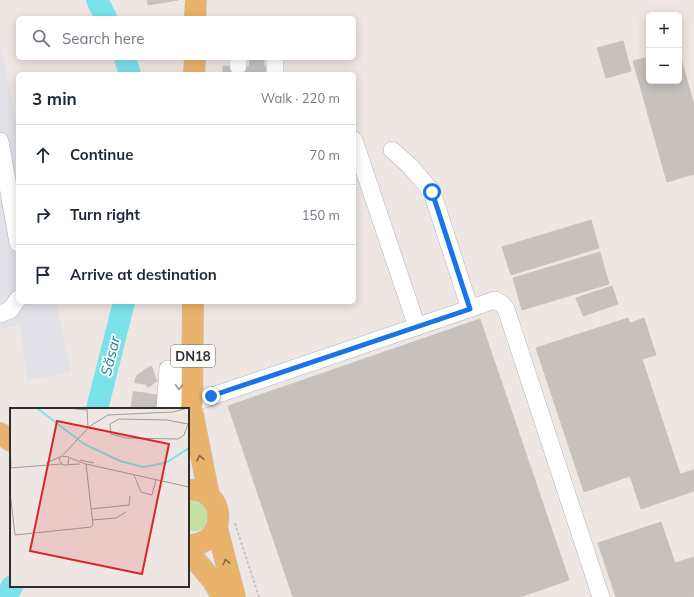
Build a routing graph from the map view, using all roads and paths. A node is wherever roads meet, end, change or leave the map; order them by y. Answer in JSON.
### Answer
{"nodes":[{"id":1,"x":196,"y":0,"type":"edge"},
{"id":2,"x":195,"y":16,"type":"edge"},
{"id":3,"x":195,"y":60,"type":"edge"},
{"id":4,"x":275,"y":60,"type":"edge"},
{"id":5,"x":194,"y":72,"type":"edge"},
{"id":6,"x":275,"y":72,"type":"edge"},
{"id":7,"x":0,"y":141,"type":"edge"},
{"id":8,"x":392,"y":150,"type":"dead end"},
{"id":9,"x":356,"y":151,"type":"edge"},
{"id":10,"x":360,"y":173,"type":"edge"},
{"id":11,"x":16,"y":232,"type":"edge"},
{"id":12,"x":16,"y":302,"type":"edge"},
{"id":13,"x":193,"y":304,"type":"edge"},
{"id":14,"x":470,"y":309,"type":"junction"},
{"id":15,"x":0,"y":314,"type":"edge"},
{"id":16,"x":417,"y":327,"type":"junction"},
{"id":17,"x":187,"y":407,"type":"edge"},
{"id":18,"x":165,"y":408,"type":"edge"},
{"id":19,"x":189,"y":415,"type":"edge"},
{"id":20,"x":189,"y":490,"type":"edge"},
{"id":21,"x":209,"y":496,"type":"junction"},
{"id":22,"x":217,"y":528,"type":"junction"},
{"id":23,"x":189,"y":545,"type":"edge"},
{"id":24,"x":189,"y":552,"type":"edge"},
{"id":25,"x":222,"y":597,"type":"edge"},
{"id":26,"x":235,"y":597,"type":"edge"},
{"id":27,"x":601,"y":597,"type":"edge"}],
"edges":[{"from":1,"to":2,"type":"main road"},
{"from":3,"to":5,"type":"main road"},
{"from":4,"to":6,"type":"lane"},
{"from":7,"to":11,"type":"lane"},
{"from":8,"to":14,"type":"lane"},
{"from":9,"to":10,"type":"lane"},
{"from":10,"to":16,"type":"lane"},
{"from":12,"to":15,"type":"lane"},
{"from":13,"to":17,"type":"main road","number":"DN18"},
{"from":14,"to":16,"type":"lane"},
{"from":14,"to":27,"type":"lane"},
{"from":16,"to":17,"type":"lane"},
{"from":18,"to":17,"type":"lane","one_way":true},
{"from":21,"to":19,"type":"main road","number":"DN18","one_way":true},
{"from":20,"to":21,"type":"main road"},
{"from":21,"to":22,"type":"main road","number":"DN18"},
{"from":22,"to":23,"type":"main road"},
{"from":26,"to":22,"type":"main road","number":"DN18","one_way":true},
{"from":24,"to":25,"type":"main road"}]}
